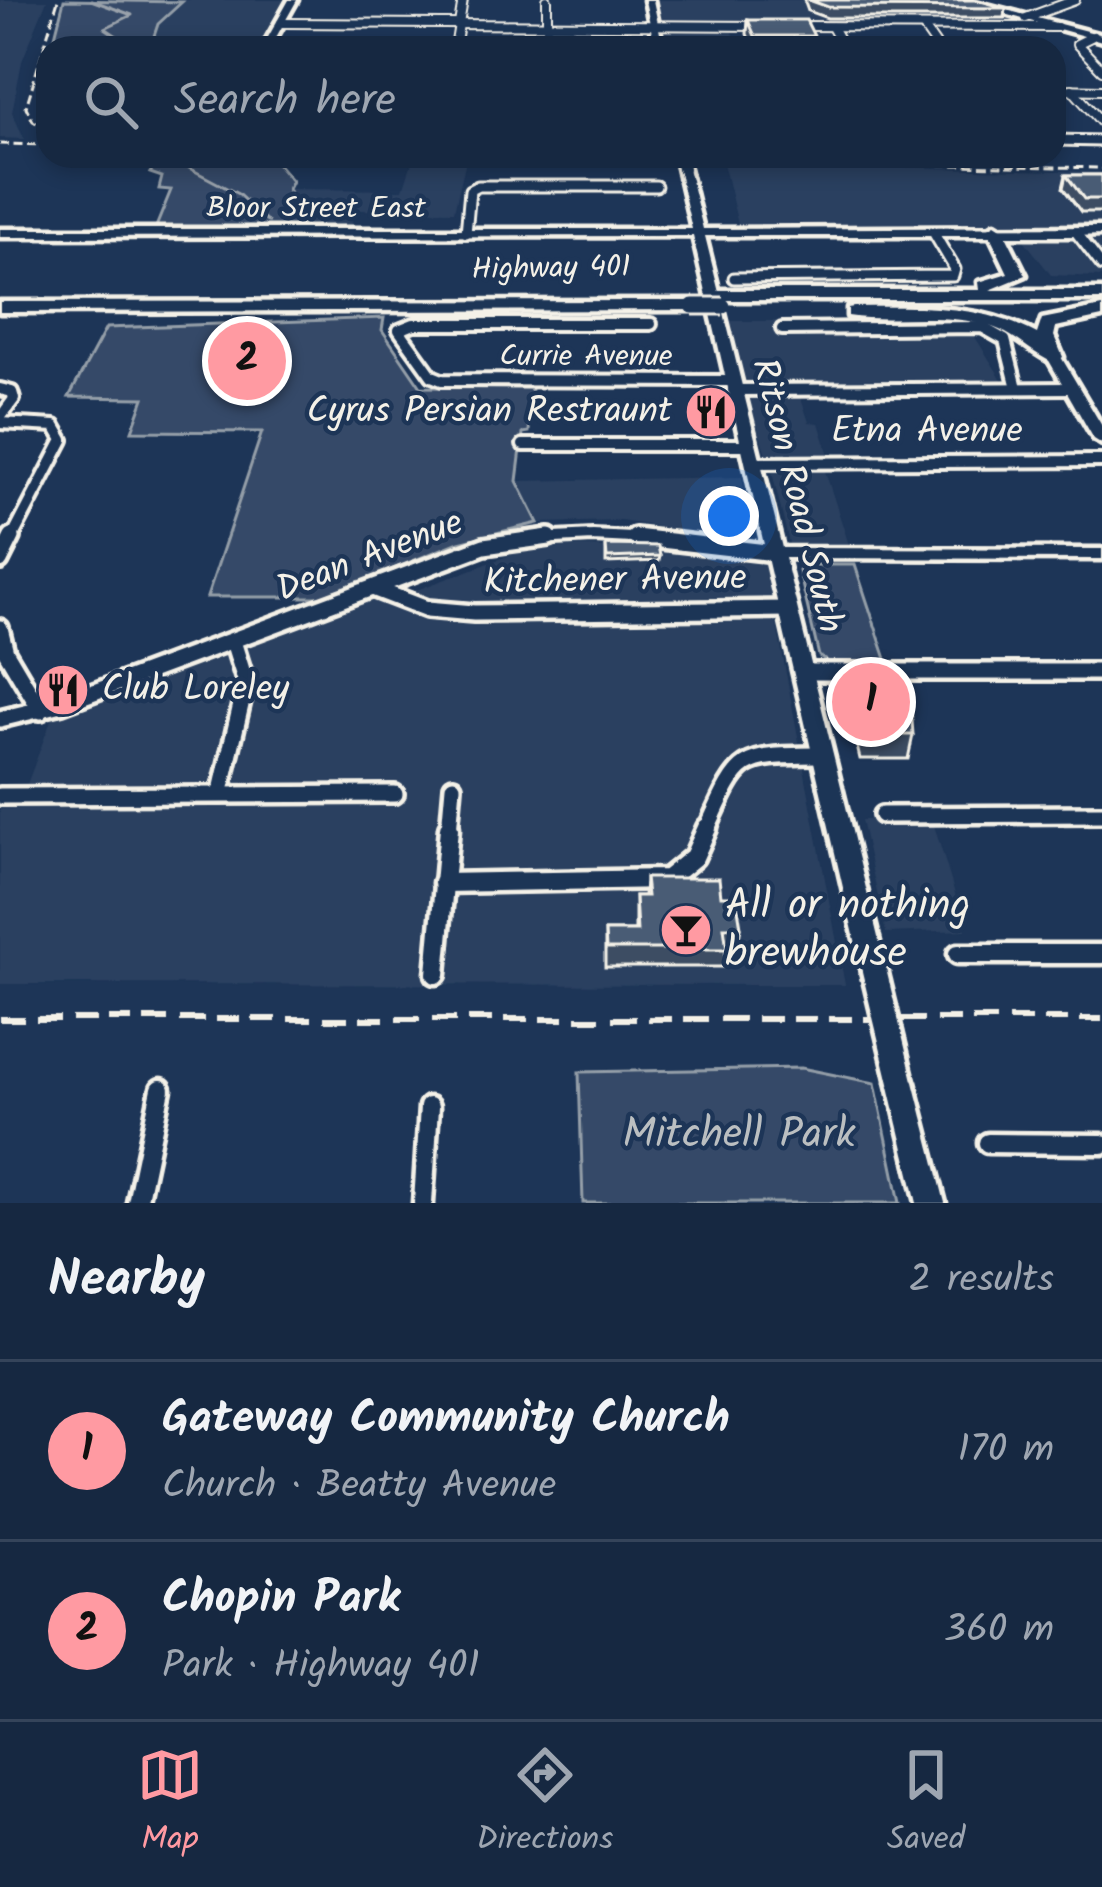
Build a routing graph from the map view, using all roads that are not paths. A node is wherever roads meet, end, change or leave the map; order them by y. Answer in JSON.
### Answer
{"nodes":[{"id":1,"x":293,"y":0,"type":"edge"},
{"id":2,"x":464,"y":0,"type":"edge"},
{"id":3,"x":547,"y":0,"type":"edge"},
{"id":4,"x":649,"y":0,"type":"edge"},
{"id":5,"x":959,"y":0,"type":"edge"},
{"id":6,"x":1076,"y":0,"type":"edge"},
{"id":7,"x":1026,"y":18,"type":"junction"},
{"id":8,"x":281,"y":23,"type":"junction"},
{"id":9,"x":460,"y":23,"type":"junction"},
{"id":10,"x":548,"y":23,"type":"junction"},
{"id":11,"x":654,"y":23,"type":"junction"},
{"id":12,"x":832,"y":27,"type":"junction"},
{"id":13,"x":1057,"y":27,"type":"junction"},
{"id":14,"x":924,"y":28,"type":"junction"},
{"id":15,"x":273,"y":36,"type":"edge"},
{"id":16,"x":457,"y":36,"type":"edge"},
{"id":17,"x":548,"y":36,"type":"edge"},
{"id":18,"x":657,"y":36,"type":"edge"},
{"id":19,"x":837,"y":36,"type":"edge"},
{"id":20,"x":930,"y":36,"type":"edge"},
{"id":21,"x":1098,"y":37,"type":"edge"},
{"id":22,"x":1102,"y":70,"type":"edge"},
{"id":23,"x":1066,"y":89,"type":"edge"},
{"id":24,"x":1072,"y":89,"type":"junction"},
{"id":25,"x":1102,"y":90,"type":"edge"},
{"id":26,"x":1102,"y":123,"type":"edge"},
{"id":27,"x":1066,"y":140,"type":"edge"},
{"id":28,"x":1102,"y":141,"type":"edge"},
{"id":29,"x":682,"y":168,"type":"edge"},
{"id":30,"x":656,"y":186,"type":"dead end"},
{"id":31,"x":696,"y":231,"type":"junction"},
{"id":32,"x":1102,"y":231,"type":"edge"},
{"id":33,"x":933,"y":232,"type":"junction"},
{"id":34,"x":1001,"y":232,"type":"junction"},
{"id":35,"x":1076,"y":232,"type":"junction"},
{"id":36,"x":0,"y":233,"type":"edge"},
{"id":37,"x":466,"y":233,"type":"junction"},
{"id":38,"x":1102,"y":266,"type":"edge"},
{"id":39,"x":734,"y":278,"type":"dead end"},
{"id":40,"x":1102,"y":290,"type":"edge"},
{"id":41,"x":735,"y":300,"type":"junction"},
{"id":42,"x":0,"y":303,"type":"edge"},
{"id":43,"x":1102,"y":308,"type":"edge"},
{"id":44,"x":651,"y":324,"type":"dead end"},
{"id":45,"x":782,"y":329,"type":"dead end"},
{"id":46,"x":1054,"y":357,"type":"junction"},
{"id":47,"x":732,"y":386,"type":"junction"},
{"id":48,"x":1017,"y":388,"type":"junction"},
{"id":49,"x":1070,"y":388,"type":"junction"},
{"id":50,"x":0,"y":389,"type":"edge"},
{"id":51,"x":0,"y":420,"type":"edge"},
{"id":52,"x":1102,"y":439,"type":"edge"},
{"id":53,"x":523,"y":445,"type":"dead end"},
{"id":54,"x":749,"y":454,"type":"junction"},
{"id":55,"x":1102,"y":461,"type":"edge"},
{"id":56,"x":775,"y":553,"type":"junction"},
{"id":57,"x":1102,"y":554,"type":"edge"},
{"id":58,"x":0,"y":561,"type":"edge"},
{"id":59,"x":374,"y":589,"type":"junction"},
{"id":60,"x":788,"y":608,"type":"junction"},
{"id":61,"x":0,"y":628,"type":"edge"},
{"id":62,"x":233,"y":641,"type":"junction"},
{"id":63,"x":1102,"y":672,"type":"edge"},
{"id":64,"x":802,"y":673,"type":"junction"},
{"id":65,"x":41,"y":711,"type":"junction"},
{"id":66,"x":0,"y":718,"type":"edge"},
{"id":67,"x":823,"y":755,"type":"junction"},
{"id":68,"x":453,"y":786,"type":"dead end"},
{"id":69,"x":221,"y":791,"type":"junction"},
{"id":70,"x":395,"y":794,"type":"dead end"},
{"id":71,"x":0,"y":796,"type":"edge"},
{"id":72,"x":1102,"y":814,"type":"edge"},
{"id":73,"x":882,"y":815,"type":"dead end"},
{"id":74,"x":443,"y":884,"type":"junction"},
{"id":75,"x":958,"y":954,"type":"dead end"},
{"id":76,"x":1102,"y":954,"type":"edge"},
{"id":77,"x":436,"y":974,"type":"dead end"},
{"id":78,"x":161,"y":1090,"type":"dead end"},
{"id":79,"x":429,"y":1107,"type":"dead end"},
{"id":80,"x":988,"y":1143,"type":"dead end"},
{"id":81,"x":1102,"y":1144,"type":"edge"},
{"id":82,"x":137,"y":1203,"type":"edge"},
{"id":83,"x":423,"y":1203,"type":"edge"},
{"id":84,"x":931,"y":1203,"type":"edge"}],
"edges":[{"from":1,"to":8,"type":"main road"},
{"from":2,"to":9,"type":"street"},
{"from":3,"to":10,"type":"street"},
{"from":4,"to":11,"type":"main road"},
{"from":5,"to":7,"type":"main road"},
{"from":6,"to":7,"type":"street"},
{"from":7,"to":13,"type":"main road"},
{"from":8,"to":9,"type":"street"},
{"from":8,"to":15,"type":"main road"},
{"from":9,"to":10,"type":"street"},
{"from":9,"to":16,"type":"street"},
{"from":10,"to":11,"type":"street"},
{"from":10,"to":17,"type":"street"},
{"from":11,"to":12,"type":"street"},
{"from":11,"to":18,"type":"main road"},
{"from":12,"to":14,"type":"street"},
{"from":12,"to":19,"type":"street"},
{"from":13,"to":14,"type":"street"},
{"from":13,"to":21,"type":"main road"},
{"from":14,"to":20,"type":"street"},
{"from":21,"to":22,"type":"street"},
{"from":23,"to":24,"type":"street"},
{"from":24,"to":25,"type":"street"},
{"from":24,"to":26,"type":"street"},
{"from":27,"to":28,"type":"street"},
{"from":29,"to":31,"type":"main road","name":"Ritson Road South"},
{"from":30,"to":37,"type":"street"},
{"from":31,"to":33,"type":"main road","name":"Bloor Street East"},
{"from":31,"to":37,"type":"main road","name":"Bloor Street East"},
{"from":31,"to":47,"type":"main road","name":"Ritson Road South"},
{"from":32,"to":35,"type":"main road","name":"Bloor Street East"},
{"from":33,"to":34,"type":"main road","name":"Bloor Street East"},
{"from":33,"to":39,"type":"street"},
{"from":34,"to":35,"type":"main road","name":"Bloor Street East"},
{"from":34,"to":40,"type":"highway"},
{"from":34,"to":41,"type":"highway"},
{"from":35,"to":38,"type":"street"},
{"from":36,"to":37,"type":"main road","name":"Bloor Street East"},
{"from":40,"to":41,"type":"highway","name":"Highway 401"},
{"from":41,"to":42,"type":"highway","name":"Highway 401","bridge":true},
{"from":41,"to":43,"type":"highway","name":"Highway 401"},
{"from":41,"to":46,"type":"highway"},
{"from":43,"to":46,"type":"highway"},
{"from":44,"to":47,"type":"street","name":"Currie Avenue"},
{"from":45,"to":48,"type":"street"},
{"from":46,"to":49,"type":"main road"},
{"from":47,"to":48,"type":"street","name":"Currie Avenue"},
{"from":47,"to":54,"type":"main road","name":"Ritson Road South"},
{"from":48,"to":49,"type":"street","name":"Currie Avenue"},
{"from":49,"to":52,"type":"main road"},
{"from":50,"to":51,"type":"street"},
{"from":51,"to":58,"type":"street"},
{"from":53,"to":54,"type":"street","name":"Etna Avenue"},
{"from":54,"to":55,"type":"street","name":"Etna Avenue"},
{"from":54,"to":56,"type":"main road","name":"Ritson Road South"},
{"from":56,"to":57,"type":"main road"},
{"from":56,"to":59,"type":"street","name":"Dean Avenue"},
{"from":56,"to":60,"type":"main road","name":"Ritson Road South"},
{"from":59,"to":60,"type":"street","name":"Kitchener Avenue"},
{"from":59,"to":62,"type":"street","name":"Dean Avenue"},
{"from":60,"to":64,"type":"main road","name":"Ritson Road South"},
{"from":61,"to":65,"type":"street"},
{"from":62,"to":65,"type":"street","name":"Dean Avenue"},
{"from":62,"to":69,"type":"street"},
{"from":63,"to":64,"type":"street"},
{"from":64,"to":67,"type":"main road","name":"Ritson Road South"},
{"from":65,"to":66,"type":"street","name":"Dean Avenue"},
{"from":67,"to":74,"type":"street"},
{"from":67,"to":84,"type":"main road","name":"Ritson Road South","bridge":true},
{"from":68,"to":74,"type":"street"},
{"from":69,"to":70,"type":"street"},
{"from":69,"to":71,"type":"street"},
{"from":72,"to":73,"type":"street"},
{"from":74,"to":77,"type":"street"},
{"from":75,"to":76,"type":"street"},
{"from":78,"to":82,"type":"street"},
{"from":79,"to":83,"type":"street"},
{"from":80,"to":81,"type":"street"}]}
